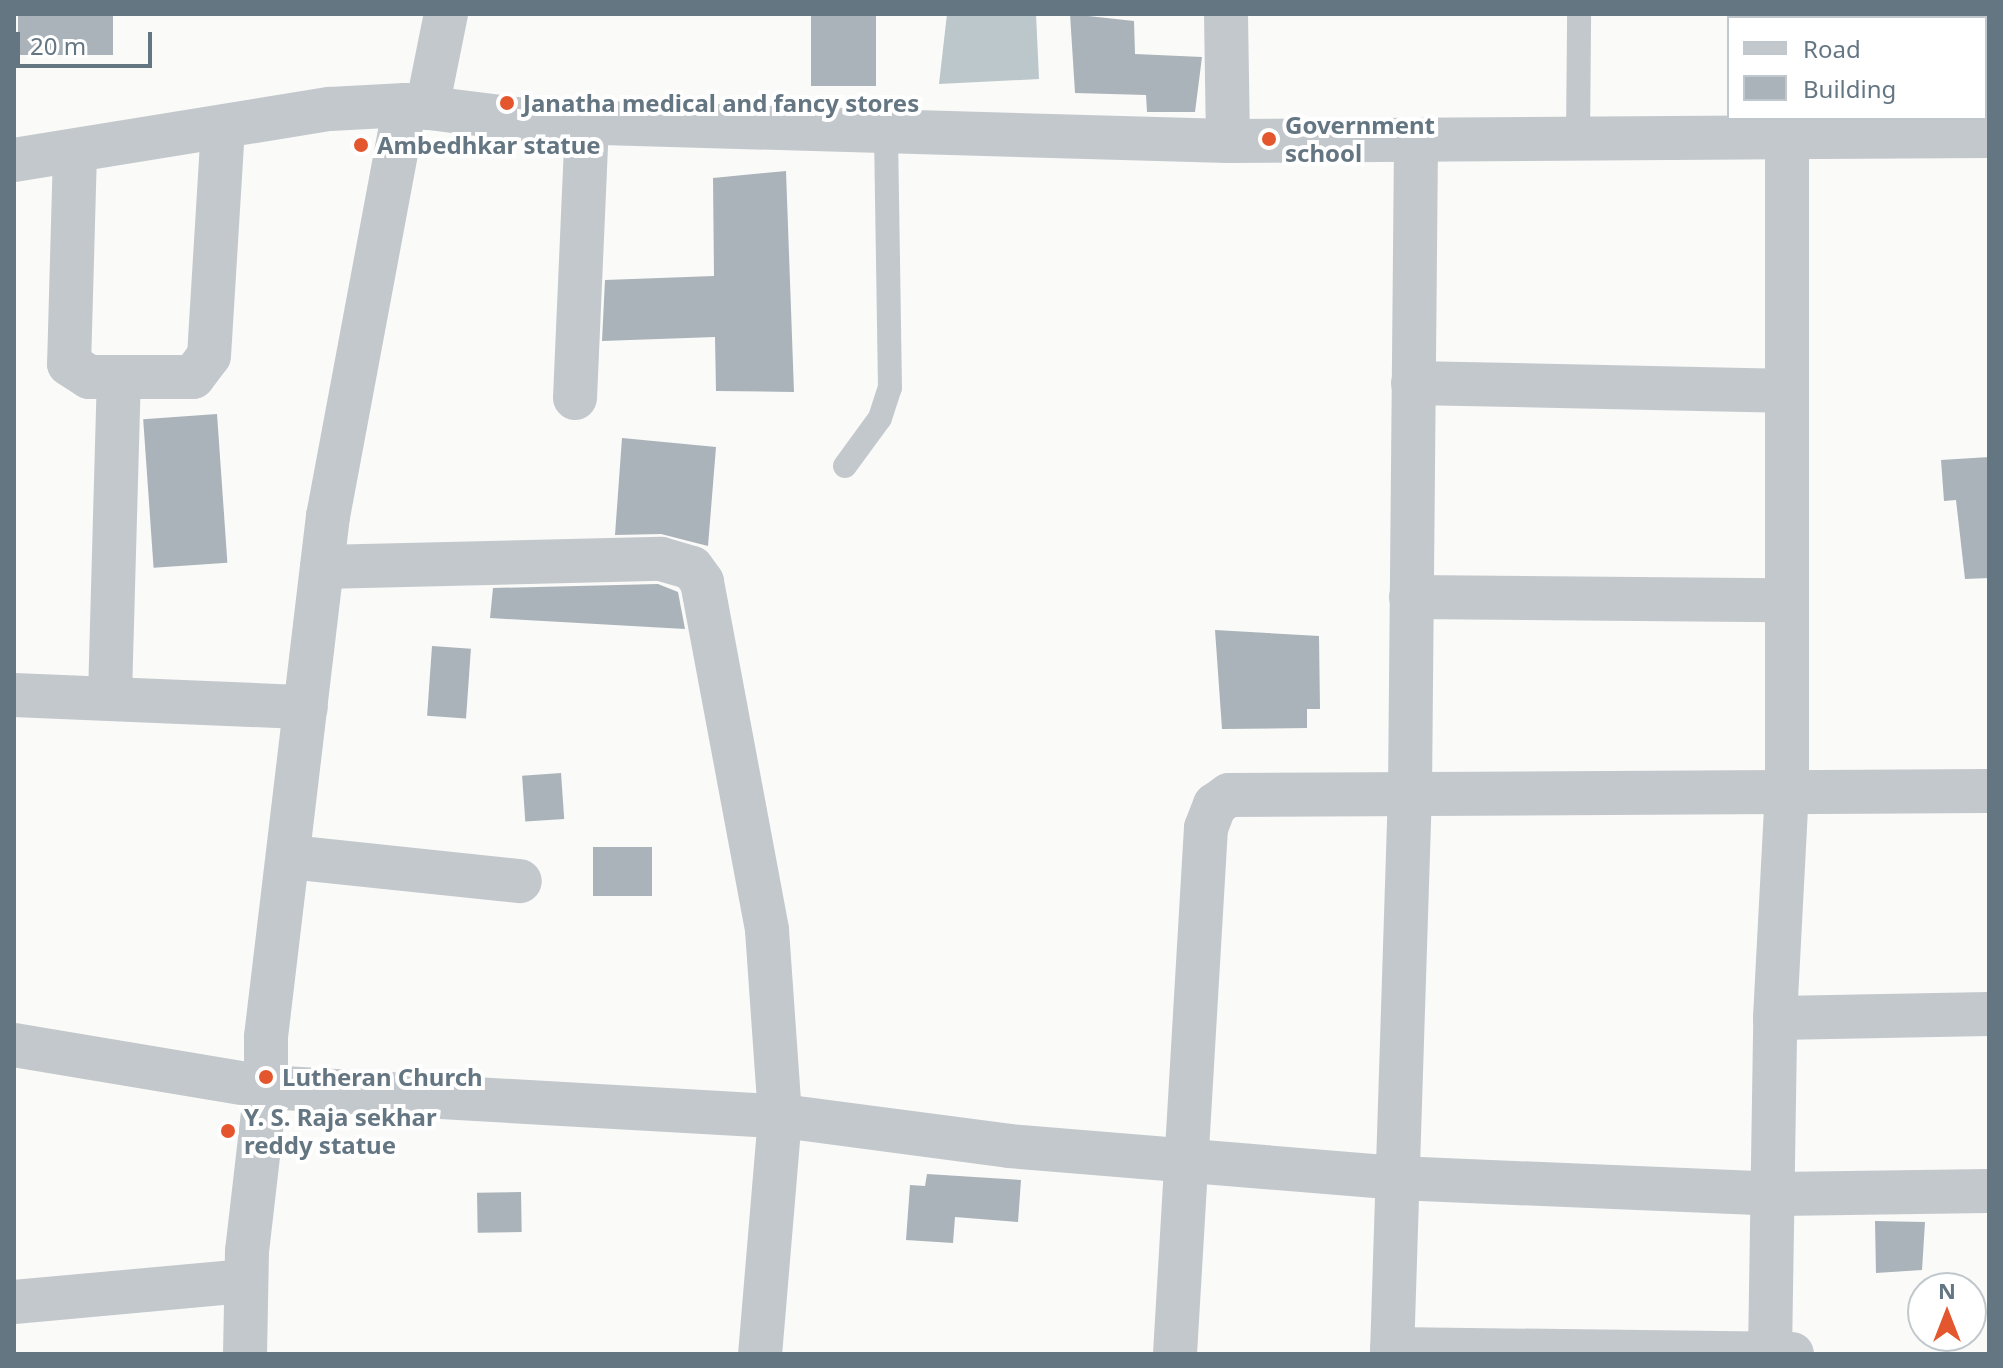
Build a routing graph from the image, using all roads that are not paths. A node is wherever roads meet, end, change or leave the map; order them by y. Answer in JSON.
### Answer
{"nodes":[{"id":1,"x":446,"y":14,"type":"edge"},
{"id":2,"x":1226,"y":14,"type":"edge"},
{"id":3,"x":1579,"y":14,"type":"edge"},
{"id":4,"x":416,"y":106,"type":"junction"},
{"id":5,"x":587,"y":122,"type":"junction"},
{"id":6,"x":223,"y":128,"type":"junction"},
{"id":7,"x":1787,"y":128,"type":"edge"},
{"id":8,"x":1975,"y":130,"type":"edge"},
{"id":9,"x":886,"y":131,"type":"junction"},
{"id":10,"x":1416,"y":139,"type":"junction"},
{"id":11,"x":1578,"y":140,"type":"junction"},
{"id":12,"x":1228,"y":141,"type":"junction"},
{"id":13,"x":75,"y":152,"type":"junction"},
{"id":14,"x":14,"y":160,"type":"edge"},
{"id":15,"x":119,"y":377,"type":"junction"},
{"id":16,"x":1413,"y":383,"type":"junction"},
{"id":17,"x":1787,"y":391,"type":"junction"},
{"id":18,"x":575,"y":398,"type":"dead end"},
{"id":19,"x":845,"y":466,"type":"dead end"},
{"id":20,"x":322,"y":567,"type":"junction"},
{"id":21,"x":1411,"y":597,"type":"junction"},
{"id":22,"x":1787,"y":600,"type":"junction"},
{"id":23,"x":14,"y":695,"type":"edge"},
{"id":24,"x":110,"y":696,"type":"junction"},
{"id":25,"x":306,"y":707,"type":"junction"},
{"id":26,"x":1787,"y":788,"type":"junction"},
{"id":27,"x":1989,"y":791,"type":"edge"},
{"id":28,"x":1410,"y":792,"type":"junction"},
{"id":29,"x":290,"y":857,"type":"junction"},
{"id":30,"x":520,"y":881,"type":"dead end"},
{"id":31,"x":1989,"y":1014,"type":"edge"},
{"id":32,"x":1775,"y":1018,"type":"junction"},
{"id":33,"x":14,"y":1045,"type":"edge"},
{"id":34,"x":266,"y":1087,"type":"junction"},
{"id":35,"x":780,"y":1117,"type":"junction"},
{"id":36,"x":1186,"y":1160,"type":"junction"},
{"id":37,"x":1397,"y":1178,"type":"junction"},
{"id":38,"x":1989,"y":1191,"type":"edge"},
{"id":39,"x":1775,"y":1194,"type":"junction"},
{"id":40,"x":246,"y":1281,"type":"junction"},
{"id":41,"x":14,"y":1302,"type":"edge"},
{"id":42,"x":1392,"y":1352,"type":"edge"},
{"id":43,"x":245,"y":1354,"type":"edge"},
{"id":44,"x":760,"y":1354,"type":"edge"},
{"id":45,"x":1175,"y":1354,"type":"edge"},
{"id":46,"x":1770,"y":1354,"type":"edge"},
{"id":47,"x":1792,"y":1354,"type":"edge"}],
"edges":[{"from":1,"to":4,"type":"street"},
{"from":2,"to":12,"type":"street"},
{"from":3,"to":11,"type":"lane"},
{"from":4,"to":5,"type":"street"},
{"from":4,"to":6,"type":"street"},
{"from":4,"to":20,"type":"street"},
{"from":5,"to":9,"type":"street"},
{"from":5,"to":18,"type":"street"},
{"from":6,"to":13,"type":"street"},
{"from":6,"to":15,"type":"street"},
{"from":7,"to":8,"type":"street"},
{"from":7,"to":11,"type":"street"},
{"from":7,"to":17,"type":"street"},
{"from":9,"to":12,"type":"street"},
{"from":9,"to":19,"type":"lane"},
{"from":10,"to":11,"type":"street"},
{"from":10,"to":12,"type":"street"},
{"from":10,"to":16,"type":"street"},
{"from":13,"to":14,"type":"street"},
{"from":13,"to":15,"type":"street"},
{"from":15,"to":24,"type":"street"},
{"from":16,"to":17,"type":"street"},
{"from":16,"to":21,"type":"street"},
{"from":17,"to":22,"type":"street"},
{"from":20,"to":25,"type":"street"},
{"from":20,"to":35,"type":"street"},
{"from":21,"to":22,"type":"street"},
{"from":21,"to":28,"type":"street"},
{"from":22,"to":26,"type":"street"},
{"from":23,"to":24,"type":"street"},
{"from":24,"to":25,"type":"street"},
{"from":25,"to":29,"type":"street"},
{"from":26,"to":27,"type":"street"},
{"from":26,"to":28,"type":"street"},
{"from":26,"to":32,"type":"street"},
{"from":28,"to":36,"type":"street"},
{"from":28,"to":37,"type":"street"},
{"from":29,"to":30,"type":"street"},
{"from":29,"to":34,"type":"street"},
{"from":31,"to":32,"type":"street"},
{"from":32,"to":39,"type":"street"},
{"from":33,"to":34,"type":"street"},
{"from":34,"to":35,"type":"street"},
{"from":34,"to":40,"type":"street"},
{"from":35,"to":36,"type":"street"},
{"from":35,"to":44,"type":"street"},
{"from":36,"to":37,"type":"street"},
{"from":36,"to":45,"type":"street"},
{"from":37,"to":39,"type":"street"},
{"from":37,"to":42,"type":"street"},
{"from":38,"to":39,"type":"street"},
{"from":39,"to":46,"type":"street"},
{"from":40,"to":41,"type":"street"},
{"from":40,"to":43,"type":"street"},
{"from":42,"to":46,"type":"street"},
{"from":46,"to":47,"type":"street"}]}
